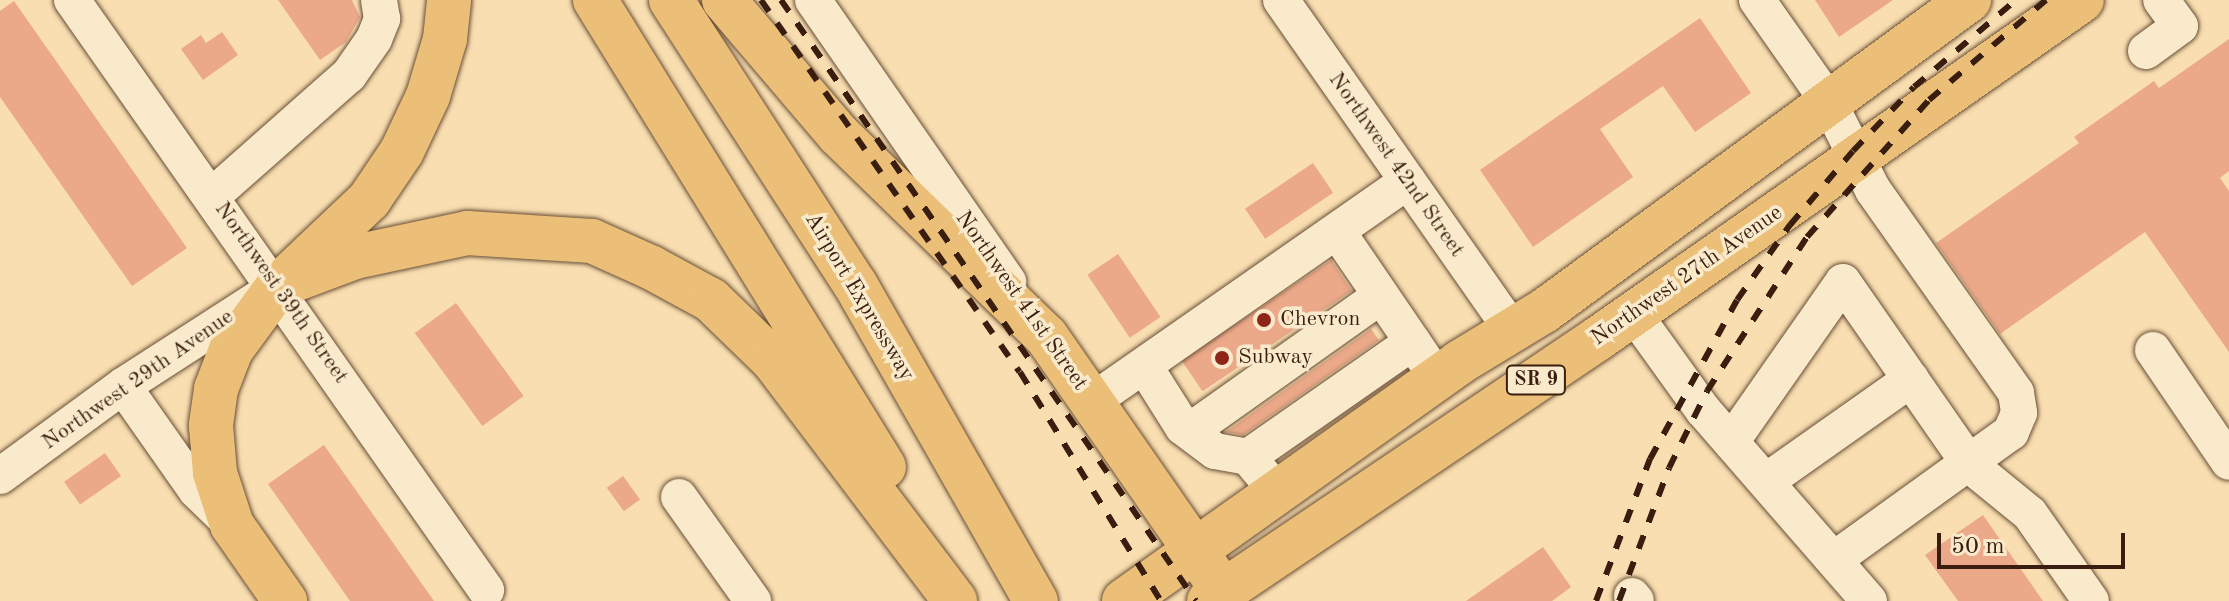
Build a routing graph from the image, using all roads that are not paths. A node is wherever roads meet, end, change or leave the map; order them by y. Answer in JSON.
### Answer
{"nodes":[{"id":1,"x":72,"y":0,"type":"edge"},
{"id":2,"x":379,"y":0,"type":"edge"},
{"id":3,"x":449,"y":0,"type":"edge"},
{"id":4,"x":595,"y":0,"type":"edge"},
{"id":5,"x":671,"y":0,"type":"edge"},
{"id":6,"x":724,"y":0,"type":"edge"},
{"id":7,"x":813,"y":0,"type":"edge"},
{"id":8,"x":1281,"y":0,"type":"edge"},
{"id":9,"x":1757,"y":0,"type":"edge"},
{"id":10,"x":1969,"y":0,"type":"edge"},
{"id":11,"x":2082,"y":0,"type":"edge"},
{"id":12,"x":2161,"y":0,"type":"edge"},
{"id":13,"x":2146,"y":51,"type":"dead end"},
{"id":14,"x":1828,"y":101,"type":"junction"},
{"id":15,"x":1858,"y":154,"type":"junction"},
{"id":16,"x":1408,"y":181,"type":"junction"},
{"id":17,"x":212,"y":196,"type":"junction"},
{"id":18,"x":1337,"y":231,"type":"junction"},
{"id":19,"x":278,"y":286,"type":"junction"},
{"id":20,"x":1381,"y":296,"type":"junction"},
{"id":21,"x":1634,"y":314,"type":"junction"},
{"id":22,"x":1512,"y":330,"type":"junction"},
{"id":23,"x":1046,"y":336,"type":"junction"},
{"id":24,"x":1596,"y":340,"type":"junction"},
{"id":25,"x":1413,"y":342,"type":"junction"},
{"id":26,"x":2153,"y":350,"type":"dead end"},
{"id":27,"x":1145,"y":367,"type":"junction"},
{"id":28,"x":1438,"y":378,"type":"junction"},
{"id":29,"x":1911,"y":379,"type":"junction"},
{"id":30,"x":123,"y":386,"type":"junction"},
{"id":31,"x":1091,"y":402,"type":"junction"},
{"id":32,"x":1190,"y":431,"type":"junction"},
{"id":33,"x":1459,"y":431,"type":"junction"},
{"id":34,"x":1731,"y":442,"type":"junction"},
{"id":35,"x":1248,"y":457,"type":"junction"},
{"id":36,"x":2229,"y":462,"type":"edge"},
{"id":37,"x":1970,"y":465,"type":"junction"},
{"id":38,"x":0,"y":476,"type":"edge"},
{"id":39,"x":1768,"y":480,"type":"junction"},
{"id":40,"x":1278,"y":493,"type":"junction"},
{"id":41,"x":679,"y":497,"type":"dead end"},
{"id":42,"x":232,"y":525,"type":"junction"},
{"id":43,"x":1194,"y":552,"type":"junction"},
{"id":44,"x":1835,"y":559,"type":"junction"},
{"id":45,"x":486,"y":590,"type":"dead end"},
{"id":46,"x":1030,"y":591,"type":"edge"},
{"id":47,"x":1222,"y":598,"type":"edge"},
{"id":48,"x":285,"y":601,"type":"edge"},
{"id":49,"x":753,"y":601,"type":"edge"},
{"id":50,"x":957,"y":601,"type":"edge"},
{"id":51,"x":1124,"y":601,"type":"edge"},
{"id":52,"x":1869,"y":601,"type":"edge"},
{"id":53,"x":2091,"y":601,"type":"edge"}],
"edges":[{"from":1,"to":17,"type":"street","name":"Northwest 39th Street"},
{"from":2,"to":17,"type":"street"},
{"from":3,"to":19,"type":"main road"},
{"from":4,"to":50,"type":"main road"},
{"from":5,"to":46,"type":"main road","name":"Airport Expressway"},
{"from":6,"to":23,"type":"main road"},
{"from":7,"to":23,"type":"street","name":"Northwest 41st Street"},
{"from":8,"to":16,"type":"street","name":"Northwest 42nd Street"},
{"from":9,"to":14,"type":"street"},
{"from":10,"to":14,"type":"main road","number":"SR 9"},
{"from":11,"to":15,"type":"main road","name":"Northwest 27th Avenue","number":"SR 9"},
{"from":12,"to":13,"type":"street"},
{"from":14,"to":15,"type":"street"},
{"from":14,"to":22,"type":"main road","number":"SR 9"},
{"from":15,"to":21,"type":"main road","name":"Northwest 27th Avenue","number":"SR 9"},
{"from":15,"to":37,"type":"street"},
{"from":16,"to":18,"type":"street"},
{"from":16,"to":22,"type":"street","name":"Northwest 42nd Street"},
{"from":17,"to":19,"type":"street","name":"Northwest 39th Street"},
{"from":18,"to":20,"type":"street"},
{"from":18,"to":27,"type":"street"},
{"from":19,"to":30,"type":"street","name":"Northwest 29th Avenue"},
{"from":19,"to":42,"type":"main road"},
{"from":19,"to":45,"type":"street","name":"Northwest 39th Street"},
{"from":19,"to":50,"type":"main road"},
{"from":20,"to":25,"type":"street"},
{"from":20,"to":32,"type":"street"},
{"from":21,"to":24,"type":"main road","name":"Northwest 27th Avenue","number":"SR 9"},
{"from":21,"to":34,"type":"street"},
{"from":22,"to":24,"type":"main road"},
{"from":22,"to":28,"type":"main road","number":"SR 9"},
{"from":22,"to":33,"type":"main road"},
{"from":23,"to":31,"type":"main road","name":"Northwest 41st Street"},
{"from":24,"to":33,"type":"main road","name":"Northwest 27th Avenue","number":"SR 9"},
{"from":25,"to":28,"type":"street"},
{"from":25,"to":35,"type":"street"},
{"from":26,"to":36,"type":"street"},
{"from":27,"to":31,"type":"street"},
{"from":27,"to":32,"type":"street"},
{"from":28,"to":40,"type":"main road","number":"SR 9"},
{"from":29,"to":34,"type":"street"},
{"from":29,"to":37,"type":"street"},
{"from":29,"to":39,"type":"street"},
{"from":30,"to":38,"type":"street","name":"Northwest 29th Avenue"},
{"from":30,"to":42,"type":"street"},
{"from":31,"to":43,"type":"main road","name":"Northwest 41st Street"},
{"from":32,"to":35,"type":"street"},
{"from":33,"to":47,"type":"main road","name":"Northwest 27th Avenue","number":"SR 9"},
{"from":34,"to":39,"type":"street"},
{"from":35,"to":40,"type":"street"},
{"from":37,"to":44,"type":"street"},
{"from":37,"to":53,"type":"street"},
{"from":39,"to":44,"type":"street"},
{"from":40,"to":43,"type":"main road","number":"SR 9"},
{"from":41,"to":49,"type":"street"},
{"from":42,"to":48,"type":"main road"},
{"from":43,"to":47,"type":"main road","name":"Northwest 41st Street"},
{"from":43,"to":51,"type":"main road","number":"SR 9"},
{"from":44,"to":52,"type":"street"}]}
